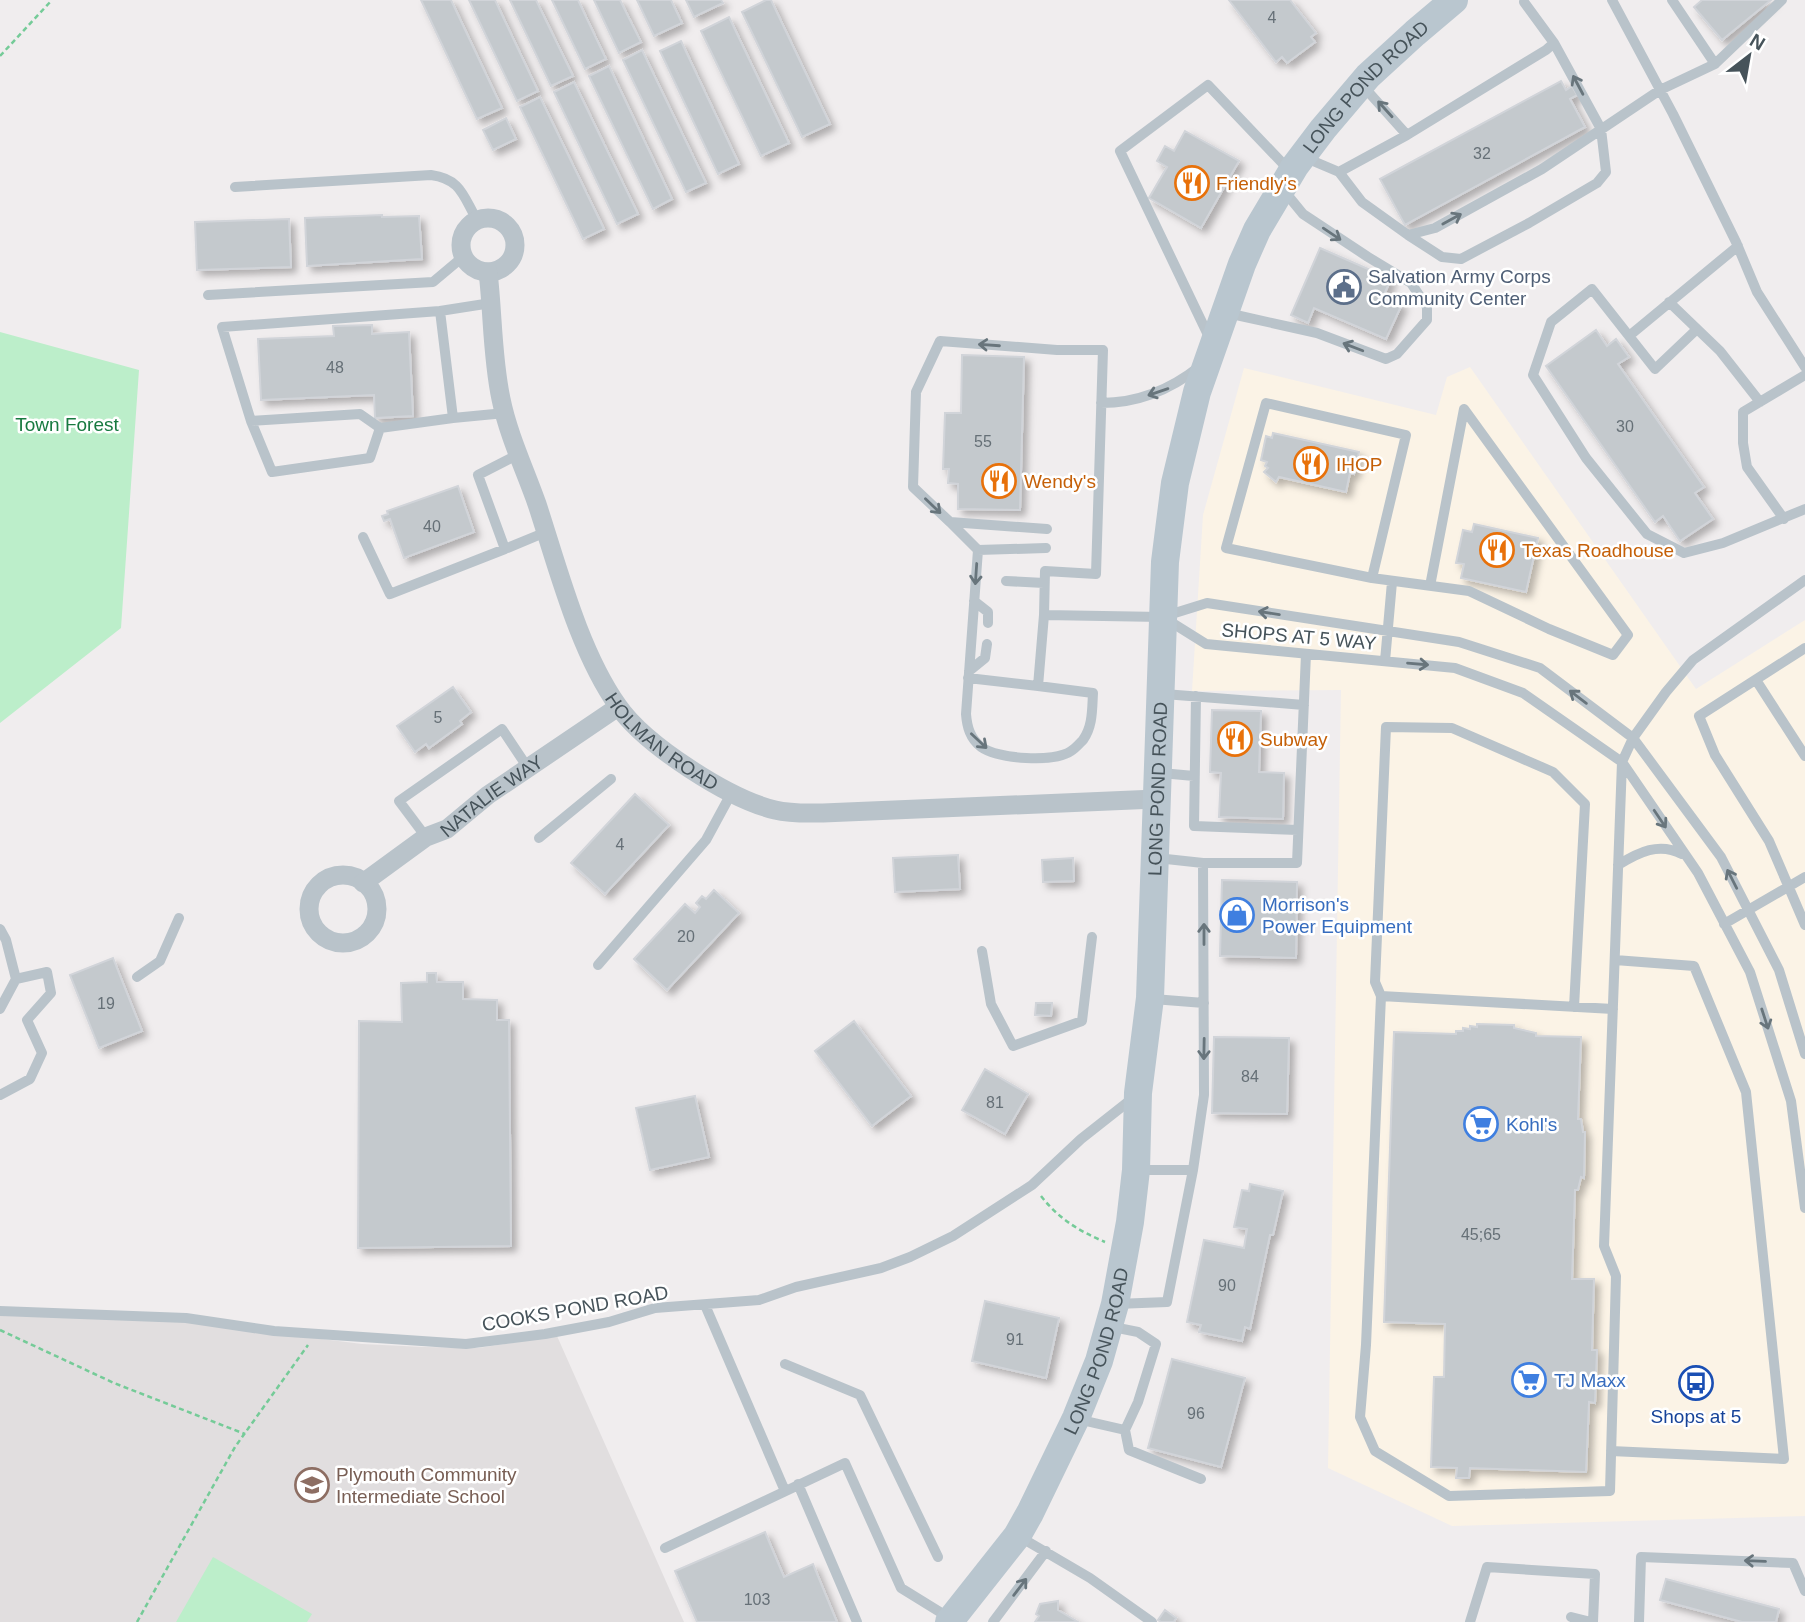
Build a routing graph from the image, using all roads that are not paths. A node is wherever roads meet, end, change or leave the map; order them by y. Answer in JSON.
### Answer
{"nodes":[{"id":1,"x":1454,"y":0,"type":"edge"},
{"id":2,"x":1612,"y":0,"type":"edge"},
{"id":3,"x":1672,"y":0,"type":"edge"},
{"id":4,"x":1782,"y":0,"type":"edge"},
{"id":5,"x":1524,"y":2,"type":"dead end"},
{"id":6,"x":1554,"y":43,"type":"junction"},
{"id":7,"x":1715,"y":64,"type":"junction"},
{"id":8,"x":1361,"y":84,"type":"junction"},
{"id":9,"x":1660,"y":90,"type":"junction"},
{"id":10,"x":1601,"y":129,"type":"junction"},
{"id":11,"x":1407,"y":135,"type":"junction"},
{"id":12,"x":1292,"y":172,"type":"junction"},
{"id":13,"x":1339,"y":172,"type":"junction"},
{"id":14,"x":234,"y":187,"type":"dead end"},
{"id":15,"x":477,"y":220,"type":"junction"},
{"id":16,"x":1408,"y":235,"type":"junction"},
{"id":17,"x":1738,"y":246,"type":"junction"},
{"id":18,"x":464,"y":256,"type":"junction"},
{"id":19,"x":488,"y":272,"type":"junction"},
{"id":20,"x":208,"y":295,"type":"dead end"},
{"id":21,"x":1669,"y":302,"type":"junction"},
{"id":22,"x":492,"y":303,"type":"junction"},
{"id":23,"x":440,"y":311,"type":"junction"},
{"id":24,"x":1224,"y":312,"type":"junction"},
{"id":25,"x":1696,"y":330,"type":"junction"},
{"id":26,"x":1629,"y":336,"type":"junction"},
{"id":27,"x":1210,"y":353,"type":"junction"},
{"id":28,"x":1805,"y":367,"type":"edge"},
{"id":29,"x":1805,"y":375,"type":"edge"},
{"id":30,"x":1760,"y":402,"type":"junction"},
{"id":31,"x":1101,"y":403,"type":"junction"},
{"id":32,"x":505,"y":413,"type":"junction"},
{"id":33,"x":453,"y":418,"type":"junction"},
{"id":34,"x":251,"y":421,"type":"junction"},
{"id":35,"x":380,"y":428,"type":"junction"},
{"id":36,"x":519,"y":454,"type":"junction"},
{"id":37,"x":1805,"y":509,"type":"edge"},
{"id":38,"x":1784,"y":519,"type":"junction"},
{"id":39,"x":950,"y":522,"type":"junction"},
{"id":40,"x":1047,"y":529,"type":"dead end"},
{"id":41,"x":546,"y":532,"type":"junction"},
{"id":42,"x":363,"y":537,"type":"dead end"},
{"id":43,"x":1046,"y":548,"type":"dead end"},
{"id":44,"x":505,"y":549,"type":"junction"},
{"id":45,"x":978,"y":550,"type":"junction"},
{"id":46,"x":1372,"y":578,"type":"junction"},
{"id":47,"x":1805,"y":580,"type":"edge"},
{"id":48,"x":1006,"y":581,"type":"dead end"},
{"id":49,"x":1392,"y":582,"type":"junction"},
{"id":50,"x":1044,"y":583,"type":"junction"},
{"id":51,"x":1430,"y":586,"type":"junction"},
{"id":52,"x":974,"y":601,"type":"junction"},
{"id":53,"x":1044,"y":615,"type":"junction"},
{"id":54,"x":1163,"y":617,"type":"junction"},
{"id":55,"x":988,"y":623,"type":"dead end"},
{"id":56,"x":1389,"y":631,"type":"junction"},
{"id":57,"x":987,"y":644,"type":"dead end"},
{"id":58,"x":1805,"y":648,"type":"edge"},
{"id":59,"x":1306,"y":654,"type":"junction"},
{"id":60,"x":1385,"y":661,"type":"junction"},
{"id":61,"x":968,"y":675,"type":"junction"},
{"id":62,"x":1756,"y":680,"type":"junction"},
{"id":63,"x":1038,"y":686,"type":"junction"},
{"id":64,"x":1160,"y":693,"type":"junction"},
{"id":65,"x":1196,"y":696,"type":"junction"},
{"id":66,"x":1304,"y":705,"type":"junction"},
{"id":67,"x":618,"y":707,"type":"junction"},
{"id":68,"x":1633,"y":738,"type":"junction"},
{"id":69,"x":1805,"y":756,"type":"edge"},
{"id":70,"x":1622,"y":762,"type":"junction"},
{"id":71,"x":528,"y":768,"type":"junction"},
{"id":72,"x":1195,"y":776,"type":"junction"},
{"id":73,"x":611,"y":779,"type":"dead end"},
{"id":74,"x":1156,"y":786,"type":"junction"},
{"id":75,"x":732,"y":792,"type":"junction"},
{"id":76,"x":1298,"y":830,"type":"junction"},
{"id":77,"x":426,"y":837,"type":"junction"},
{"id":78,"x":539,"y":838,"type":"dead end"},
{"id":79,"x":1685,"y":855,"type":"junction"},
{"id":80,"x":1154,"y":858,"type":"junction"},
{"id":81,"x":1203,"y":863,"type":"junction"},
{"id":82,"x":1618,"y":865,"type":"junction"},
{"id":83,"x":1805,"y":877,"type":"edge"},
{"id":84,"x":363,"y":883,"type":"dead end"},
{"id":85,"x":1790,"y":887,"type":"junction"},
{"id":86,"x":1748,"y":911,"type":"junction"},
{"id":87,"x":178,"y":918,"type":"dead end"},
{"id":88,"x":1724,"y":924,"type":"junction"},
{"id":89,"x":1805,"y":925,"type":"edge"},
{"id":90,"x":0,"y":929,"type":"edge"},
{"id":91,"x":1093,"y":937,"type":"dead end"},
{"id":92,"x":982,"y":951,"type":"dead end"},
{"id":93,"x":1615,"y":960,"type":"junction"},
{"id":94,"x":598,"y":965,"type":"dead end"},
{"id":95,"x":137,"y":977,"type":"dead end"},
{"id":96,"x":16,"y":979,"type":"junction"},
{"id":97,"x":1381,"y":996,"type":"junction"},
{"id":98,"x":1150,"y":998,"type":"junction"},
{"id":99,"x":1204,"y":1003,"type":"junction"},
{"id":100,"x":1574,"y":1007,"type":"junction"},
{"id":101,"x":0,"y":1009,"type":"edge"},
{"id":102,"x":1613,"y":1009,"type":"junction"},
{"id":103,"x":1805,"y":1054,"type":"edge"},
{"id":104,"x":1138,"y":1093,"type":"junction"},
{"id":105,"x":0,"y":1095,"type":"edge"},
{"id":106,"x":1136,"y":1170,"type":"junction"},
{"id":107,"x":1193,"y":1170,"type":"junction"},
{"id":108,"x":1805,"y":1208,"type":"edge"},
{"id":109,"x":705,"y":1305,"type":"junction"},
{"id":110,"x":0,"y":1311,"type":"edge"},
{"id":111,"x":1112,"y":1315,"type":"junction"},
{"id":112,"x":785,"y":1364,"type":"dead end"},
{"id":113,"x":1076,"y":1419,"type":"junction"},
{"id":114,"x":1125,"y":1430,"type":"junction"},
{"id":115,"x":1611,"y":1451,"type":"junction"},
{"id":116,"x":1201,"y":1479,"type":"dead end"},
{"id":117,"x":798,"y":1485,"type":"junction"},
{"id":118,"x":785,"y":1491,"type":"junction"},
{"id":119,"x":1017,"y":1536,"type":"junction"},
{"id":120,"x":665,"y":1548,"type":"dead end"},
{"id":121,"x":1046,"y":1551,"type":"junction"},
{"id":122,"x":938,"y":1557,"type":"dead end"},
{"id":123,"x":1805,"y":1591,"type":"edge"},
{"id":124,"x":1571,"y":1617,"type":"dead end"},
{"id":125,"x":950,"y":1621,"type":"edge"},
{"id":126,"x":858,"y":1622,"type":"edge"},
{"id":127,"x":993,"y":1622,"type":"edge"},
{"id":128,"x":1152,"y":1622,"type":"edge"},
{"id":129,"x":1470,"y":1622,"type":"edge"},
{"id":130,"x":1592,"y":1622,"type":"edge"},
{"id":131,"x":1639,"y":1622,"type":"edge"}],
"edges":[{"from":1,"to":8,"type":"street","name":"LONG POND ROAD"},
{"from":2,"to":9,"type":"lane"},
{"from":3,"to":7,"type":"lane"},
{"from":4,"to":7,"type":"lane"},
{"from":5,"to":6,"type":"lane"},
{"from":10,"to":6,"type":"lane","one_way":true},
{"from":6,"to":11,"type":"lane"},
{"from":7,"to":9,"type":"lane"},
{"from":11,"to":8,"type":"lane","one_way":true},
{"from":8,"to":12,"type":"street","name":"LONG POND ROAD"},
{"from":9,"to":10,"type":"lane"},
{"from":9,"to":17,"type":"lane"},
{"from":16,"to":10,"type":"lane","one_way":true},
{"from":10,"to":16,"type":"lane"},
{"from":11,"to":13,"type":"lane"},
{"from":12,"to":13,"type":"lane"},
{"from":12,"to":24,"type":"street","name":"LONG POND ROAD"},
{"from":12,"to":24,"type":"lane","one_way":true},
{"from":12,"to":27,"type":"lane"},
{"from":13,"to":16,"type":"lane"},
{"from":14,"to":15,"type":"lane"},
{"from":15,"to":18,"type":"street"},
{"from":15,"to":19,"type":"street"},
{"from":17,"to":21,"type":"lane"},
{"from":17,"to":28,"type":"lane"},
{"from":18,"to":19,"type":"street"},
{"from":18,"to":20,"type":"lane"},
{"from":19,"to":22,"type":"street","name":"HOLMAN ROAD"},
{"from":21,"to":25,"type":"lane"},
{"from":21,"to":26,"type":"lane"},
{"from":22,"to":23,"type":"lane"},
{"from":22,"to":32,"type":"street","name":"HOLMAN ROAD"},
{"from":23,"to":33,"type":"lane"},
{"from":23,"to":34,"type":"lane"},
{"from":24,"to":27,"type":"street","name":"LONG POND ROAD"},
{"from":25,"to":26,"type":"lane"},
{"from":25,"to":30,"type":"lane"},
{"from":26,"to":38,"type":"lane"},
{"from":27,"to":31,"type":"lane","one_way":true},
{"from":27,"to":54,"type":"street","name":"LONG POND ROAD"},
{"from":29,"to":30,"type":"lane"},
{"from":30,"to":38,"type":"lane"},
{"from":31,"to":39,"type":"lane","one_way":true},
{"from":31,"to":50,"type":"lane"},
{"from":32,"to":33,"type":"lane"},
{"from":32,"to":36,"type":"street","name":"HOLMAN ROAD"},
{"from":33,"to":35,"type":"lane"},
{"from":34,"to":35,"type":"lane"},
{"from":34,"to":35,"type":"lane"},
{"from":36,"to":41,"type":"street","name":"HOLMAN ROAD"},
{"from":36,"to":44,"type":"lane"},
{"from":37,"to":38,"type":"lane"},
{"from":39,"to":40,"type":"lane"},
{"from":39,"to":45,"type":"lane"},
{"from":41,"to":44,"type":"lane"},
{"from":41,"to":67,"type":"street","name":"HOLMAN ROAD"},
{"from":42,"to":44,"type":"lane"},
{"from":43,"to":45,"type":"lane"},
{"from":45,"to":52,"type":"lane","one_way":true},
{"from":46,"to":46,"type":"lane"},
{"from":46,"to":49,"type":"lane"},
{"from":47,"to":68,"type":"lane"},
{"from":48,"to":50,"type":"lane"},
{"from":49,"to":51,"type":"lane"},
{"from":49,"to":56,"type":"lane"},
{"from":50,"to":53,"type":"lane"},
{"from":51,"to":51,"type":"lane"},
{"from":52,"to":55,"type":"lane"},
{"from":52,"to":61,"type":"lane"},
{"from":53,"to":54,"type":"lane"},
{"from":53,"to":63,"type":"lane"},
{"from":56,"to":54,"type":"lane","name":"SHOPS AT 5 WAY","one_way":true},
{"from":54,"to":59,"type":"lane","name":"SHOPS AT 5 WAY"},
{"from":54,"to":64,"type":"street","name":"LONG POND ROAD"},
{"from":56,"to":60,"type":"lane"},
{"from":68,"to":56,"type":"lane","name":"SHOPS AT 5 WAY","one_way":true},
{"from":57,"to":61,"type":"lane"},
{"from":58,"to":62,"type":"lane"},
{"from":59,"to":60,"type":"lane","name":"SHOPS AT 5 WAY"},
{"from":59,"to":66,"type":"lane"},
{"from":60,"to":70,"type":"lane","name":"SHOPS AT 5 WAY","one_way":true},
{"from":61,"to":63,"type":"lane"},
{"from":61,"to":63,"type":"lane","one_way":true},
{"from":62,"to":69,"type":"lane"},
{"from":62,"to":85,"type":"lane"},
{"from":64,"to":65,"type":"lane"},
{"from":64,"to":74,"type":"street","name":"LONG POND ROAD"},
{"from":65,"to":66,"type":"lane"},
{"from":65,"to":72,"type":"lane"},
{"from":66,"to":76,"type":"lane"},
{"from":67,"to":71,"type":"street","name":"NATALIE WAY"},
{"from":67,"to":75,"type":"street","name":"HOLMAN ROAD"},
{"from":68,"to":70,"type":"lane"},
{"from":86,"to":68,"type":"lane","name":"SHOPS AT 5 WAY","one_way":true},
{"from":70,"to":79,"type":"lane","name":"SHOPS AT 5 WAY","one_way":true},
{"from":70,"to":82,"type":"lane"},
{"from":71,"to":77,"type":"street","name":"NATALIE WAY"},
{"from":71,"to":77,"type":"lane"},
{"from":72,"to":74,"type":"lane"},
{"from":72,"to":76,"type":"lane"},
{"from":73,"to":78,"type":"lane"},
{"from":74,"to":75,"type":"street","name":"HOLMAN ROAD"},
{"from":74,"to":80,"type":"street","name":"LONG POND ROAD"},
{"from":75,"to":94,"type":"lane"},
{"from":76,"to":81,"type":"lane"},
{"from":77,"to":84,"type":"street","name":"NATALIE WAY"},
{"from":79,"to":82,"type":"lane"},
{"from":79,"to":88,"type":"lane","name":"SHOPS AT 5 WAY"},
{"from":80,"to":81,"type":"lane"},
{"from":80,"to":98,"type":"street","name":"LONG POND ROAD"},
{"from":99,"to":81,"type":"lane","one_way":true},
{"from":82,"to":93,"type":"lane"},
{"from":83,"to":85,"type":"lane"},
{"from":85,"to":86,"type":"lane"},
{"from":85,"to":89,"type":"lane"},
{"from":86,"to":88,"type":"lane"},
{"from":86,"to":103,"type":"lane","name":"SHOPS AT 5 WAY"},
{"from":87,"to":95,"type":"lane"},
{"from":88,"to":108,"type":"lane","name":"SHOPS AT 5 WAY","one_way":true},
{"from":90,"to":96,"type":"lane"},
{"from":91,"to":92,"type":"lane"},
{"from":93,"to":102,"type":"lane"},
{"from":93,"to":115,"type":"lane"},
{"from":96,"to":101,"type":"lane"},
{"from":96,"to":105,"type":"lane"},
{"from":97,"to":100,"type":"lane"},
{"from":97,"to":100,"type":"lane"},
{"from":97,"to":115,"type":"lane"},
{"from":98,"to":99,"type":"lane"},
{"from":98,"to":104,"type":"street","name":"LONG POND ROAD"},
{"from":99,"to":107,"type":"lane","one_way":true},
{"from":100,"to":102,"type":"lane"},
{"from":102,"to":115,"type":"lane"},
{"from":104,"to":106,"type":"street","name":"LONG POND ROAD"},
{"from":104,"to":109,"type":"lane","name":"COOKS POND ROAD"},
{"from":106,"to":107,"type":"lane"},
{"from":106,"to":111,"type":"street","name":"LONG POND ROAD"},
{"from":107,"to":111,"type":"lane"},
{"from":109,"to":110,"type":"lane","name":"COOKS POND ROAD"},
{"from":109,"to":118,"type":"lane"},
{"from":111,"to":113,"type":"street","name":"LONG POND ROAD"},
{"from":111,"to":114,"type":"lane"},
{"from":112,"to":122,"type":"lane"},
{"from":113,"to":114,"type":"lane"},
{"from":113,"to":119,"type":"street","name":"LONG POND ROAD"},
{"from":114,"to":116,"type":"lane"},
{"from":117,"to":118,"type":"lane"},
{"from":117,"to":125,"type":"lane"},
{"from":117,"to":126,"type":"lane"},
{"from":118,"to":120,"type":"lane"},
{"from":119,"to":121,"type":"lane"},
{"from":119,"to":125,"type":"street","name":"LONG POND ROAD"},
{"from":127,"to":121,"type":"lane","one_way":true},
{"from":121,"to":128,"type":"lane"},
{"from":123,"to":131,"type":"lane","one_way":true},
{"from":124,"to":130,"type":"lane"},
{"from":129,"to":130,"type":"lane"}]}
